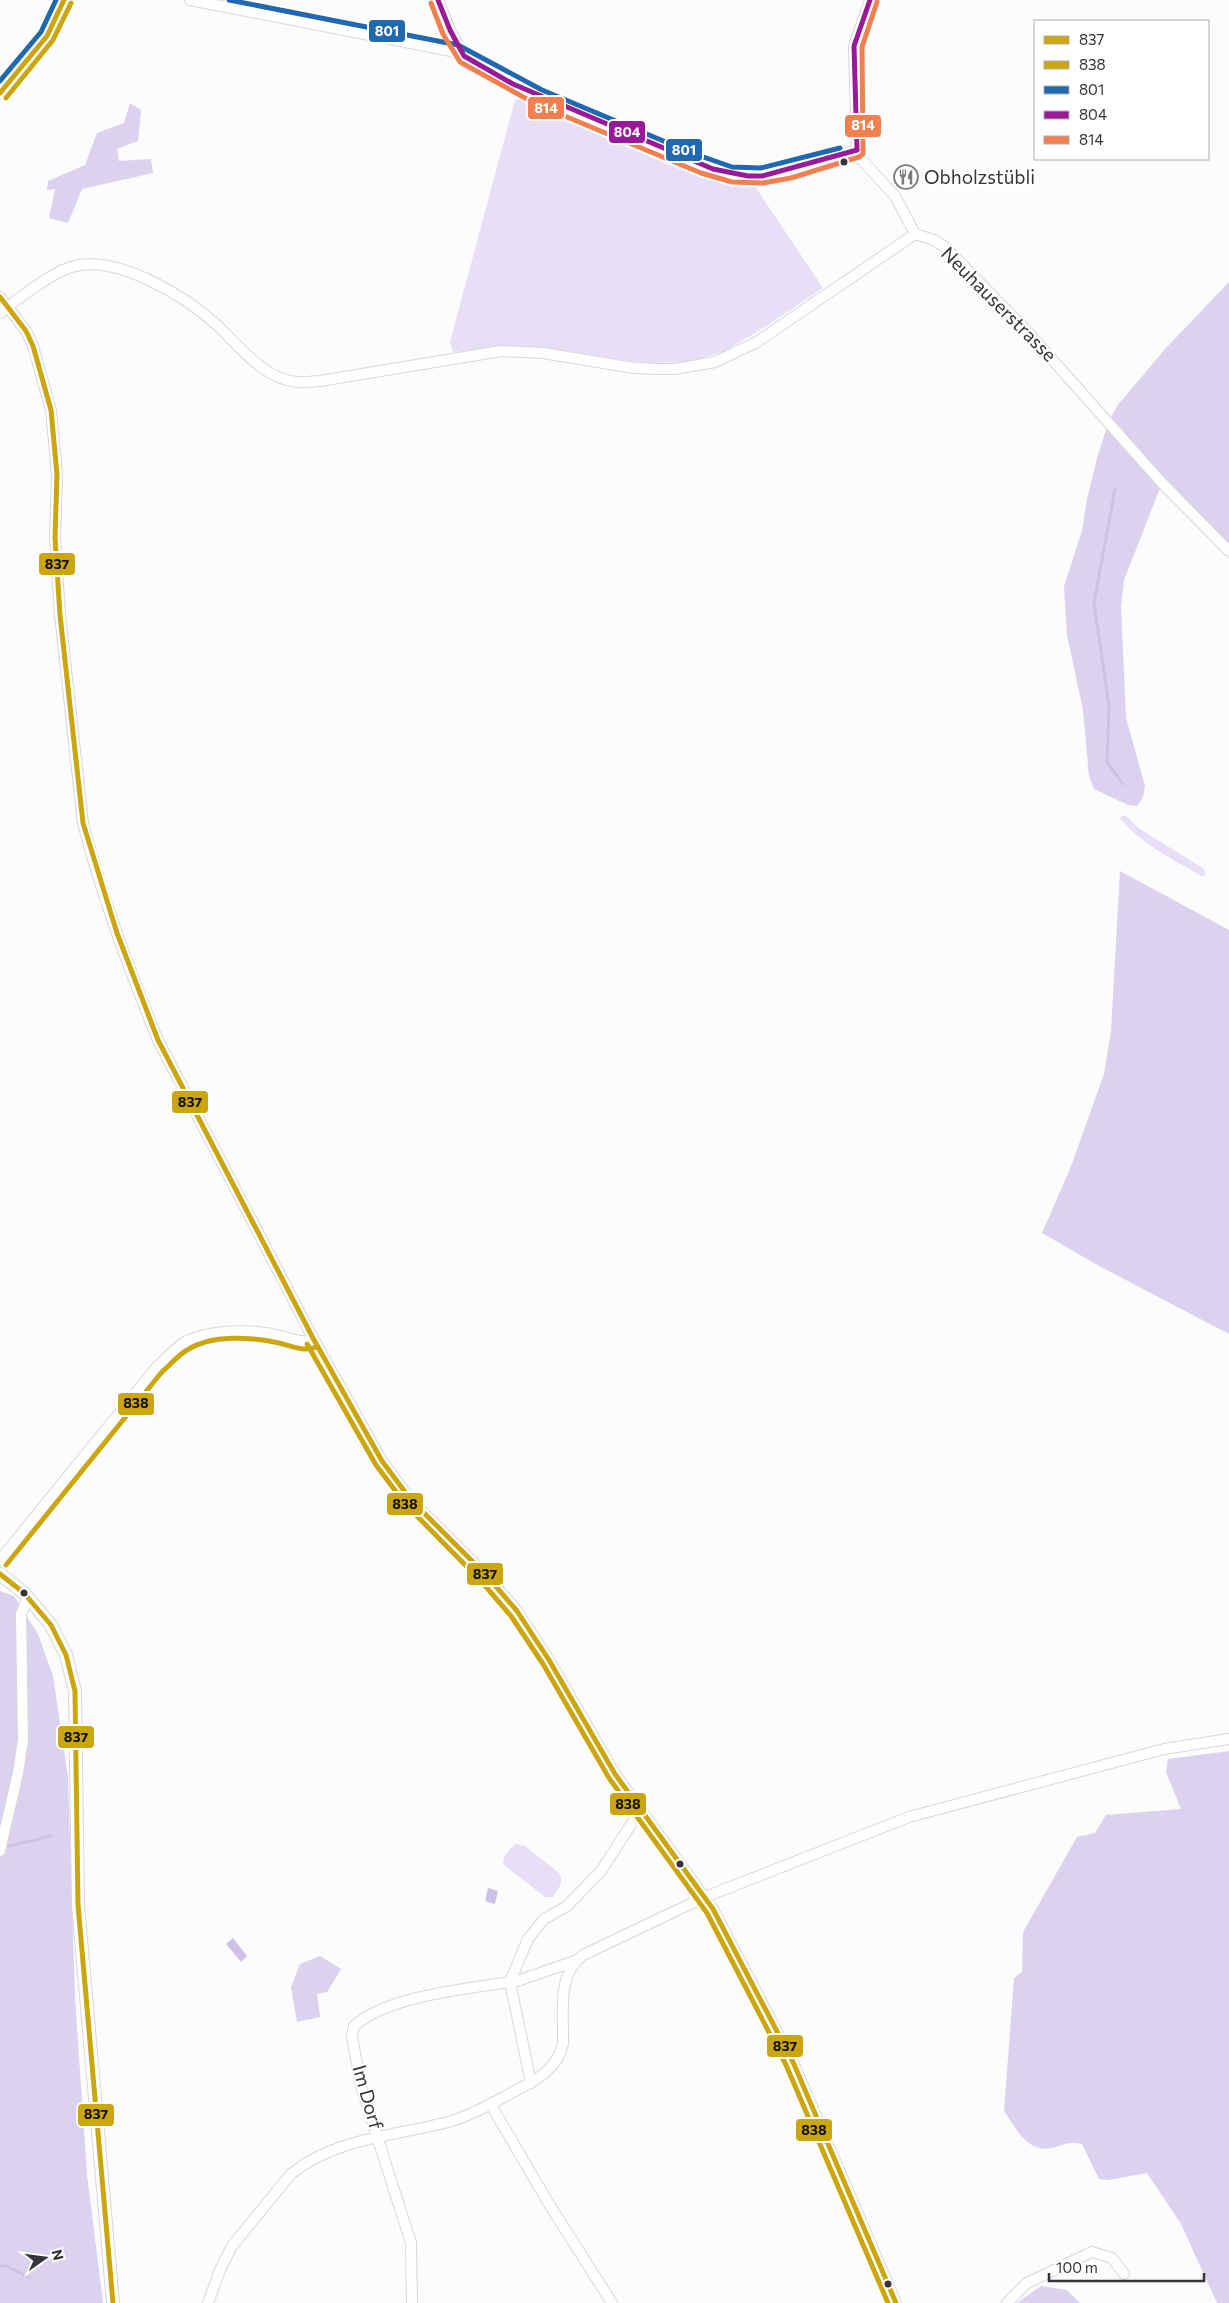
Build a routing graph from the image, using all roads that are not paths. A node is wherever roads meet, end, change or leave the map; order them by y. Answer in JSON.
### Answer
{"nodes":[{"id":1,"x":64,"y":0,"type":"edge"},
{"id":2,"x":190,"y":0,"type":"edge"},
{"id":3,"x":438,"y":0,"type":"edge"},
{"id":4,"x":870,"y":0,"type":"edge"},
{"id":5,"x":464,"y":56,"type":"junction"},
{"id":6,"x":0,"y":93,"type":"edge"},
{"id":7,"x":857,"y":150,"type":"junction"},
{"id":8,"x":915,"y":234,"type":"junction"},
{"id":9,"x":0,"y":297,"type":"edge"},
{"id":10,"x":4,"y":310,"type":"edge"},
{"id":11,"x":1229,"y":551,"type":"edge"},
{"id":12,"x":314,"y":1340,"type":"junction"},
{"id":13,"x":0,"y":1560,"type":"edge"},
{"id":14,"x":0,"y":1574,"type":"edge"},
{"id":15,"x":28,"y":1597,"type":"junction"},
{"id":16,"x":1229,"y":1739,"type":"edge"},
{"id":17,"x":641,"y":1809,"type":"junction"},
{"id":18,"x":0,"y":1852,"type":"edge"},
{"id":19,"x":705,"y":1897,"type":"junction"},
{"id":20,"x":575,"y":1961,"type":"junction"},
{"id":21,"x":510,"y":1982,"type":"junction"},
{"id":22,"x":531,"y":2082,"type":"junction"},
{"id":23,"x":491,"y":2104,"type":"junction"},
{"id":24,"x":376,"y":2137,"type":"junction"},
{"id":25,"x":1124,"y":2274,"type":"dead end"},
{"id":26,"x":113,"y":2303,"type":"edge"},
{"id":27,"x":208,"y":2303,"type":"edge"},
{"id":28,"x":412,"y":2303,"type":"edge"},
{"id":29,"x":612,"y":2303,"type":"edge"},
{"id":30,"x":896,"y":2303,"type":"edge"},
{"id":31,"x":1007,"y":2303,"type":"edge"}],
"edges":[{"from":1,"to":6,"type":"street"},
{"from":2,"to":5,"type":"street"},
{"from":3,"to":5,"type":"street"},
{"from":4,"to":7,"type":"street"},
{"from":5,"to":7,"type":"street"},
{"from":7,"to":8,"type":"street"},
{"from":8,"to":10,"type":"street"},
{"from":8,"to":11,"type":"street","name":"Neuhauserstrasse"},
{"from":9,"to":10,"type":"street"},
{"from":10,"to":12,"type":"street"},
{"from":12,"to":13,"type":"street"},
{"from":12,"to":17,"type":"street"},
{"from":14,"to":15,"type":"street"},
{"from":15,"to":18,"type":"street"},
{"from":15,"to":26,"type":"street"},
{"from":16,"to":19,"type":"street"},
{"from":17,"to":19,"type":"street"},
{"from":17,"to":21,"type":"street"},
{"from":19,"to":20,"type":"street"},
{"from":19,"to":30,"type":"street"},
{"from":20,"to":21,"type":"street"},
{"from":20,"to":22,"type":"street","name":"Im Dorf"},
{"from":21,"to":22,"type":"street"},
{"from":21,"to":24,"type":"street","name":"Im Dorf"},
{"from":22,"to":23,"type":"street","name":"Im Dorf"},
{"from":23,"to":24,"type":"street","name":"Im Dorf"},
{"from":23,"to":29,"type":"street"},
{"from":24,"to":27,"type":"street"},
{"from":24,"to":28,"type":"street"},
{"from":25,"to":31,"type":"street"}]}
